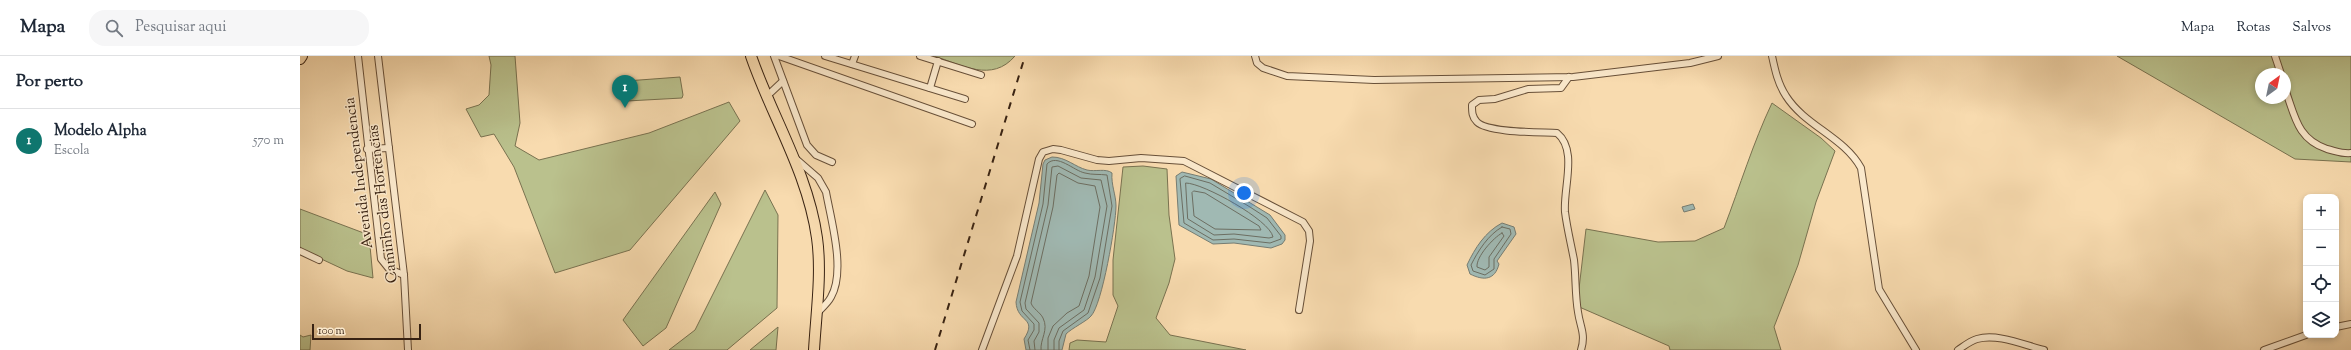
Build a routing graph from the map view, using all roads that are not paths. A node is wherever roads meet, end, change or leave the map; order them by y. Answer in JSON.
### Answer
{"nodes":[{"id":1,"x":302,"y":56,"type":"edge"},
{"id":2,"x":358,"y":56,"type":"edge"},
{"id":3,"x":378,"y":56,"type":"edge"},
{"id":4,"x":751,"y":56,"type":"edge"},
{"id":5,"x":774,"y":56,"type":"edge"},
{"id":6,"x":779,"y":56,"type":"edge"},
{"id":7,"x":825,"y":56,"type":"edge"},
{"id":8,"x":855,"y":56,"type":"edge"},
{"id":9,"x":920,"y":56,"type":"edge"},
{"id":10,"x":1255,"y":56,"type":"edge"},
{"id":11,"x":1718,"y":56,"type":"edge"},
{"id":12,"x":1772,"y":56,"type":"edge"},
{"id":13,"x":2275,"y":56,"type":"edge"},
{"id":14,"x":300,"y":59,"type":"edge"},
{"id":15,"x":938,"y":61,"type":"junction"},
{"id":16,"x":852,"y":64,"type":"junction"},
{"id":17,"x":2278,"y":68,"type":"edge"},
{"id":18,"x":981,"y":75,"type":"dead end"},
{"id":19,"x":1569,"y":77,"type":"junction"},
{"id":20,"x":783,"y":81,"type":"junction"},
{"id":21,"x":930,"y":88,"type":"junction"},
{"id":22,"x":767,"y":96,"type":"junction"},
{"id":23,"x":965,"y":99,"type":"dead end"},
{"id":24,"x":2290,"y":104,"type":"edge"},
{"id":25,"x":972,"y":124,"type":"dead end"},
{"id":26,"x":389,"y":148,"type":"junction"},
{"id":27,"x":367,"y":149,"type":"junction"},
{"id":28,"x":2351,"y":153,"type":"edge"},
{"id":29,"x":794,"y":157,"type":"junction"},
{"id":30,"x":832,"y":162,"type":"dead end"},
{"id":31,"x":300,"y":251,"type":"edge"},
{"id":32,"x":320,"y":260,"type":"dead end"},
{"id":33,"x":404,"y":275,"type":"junction"},
{"id":34,"x":1299,"y":310,"type":"dead end"},
{"id":35,"x":816,"y":314,"type":"junction"},
{"id":36,"x":2351,"y":324,"type":"edge"},
{"id":37,"x":2339,"y":326,"type":"edge"},
{"id":38,"x":2303,"y":336,"type":"edge"},
{"id":39,"x":408,"y":350,"type":"edge"},
{"id":40,"x":814,"y":350,"type":"edge"},
{"id":41,"x":982,"y":350,"type":"edge"},
{"id":42,"x":1581,"y":350,"type":"edge"},
{"id":43,"x":1916,"y":350,"type":"edge"},
{"id":44,"x":1958,"y":350,"type":"edge"},
{"id":45,"x":2044,"y":350,"type":"edge"},
{"id":46,"x":2264,"y":350,"type":"edge"}],
"edges":[{"from":1,"to":14,"type":"main road"},
{"from":2,"to":27,"type":"street","name":"Avenida Independencia"},
{"from":3,"to":26,"type":"street","name":"Caminho das Hortencias"},
{"from":4,"to":22,"type":"main road"},
{"from":5,"to":20,"type":"street"},
{"from":6,"to":25,"type":"street"},
{"from":7,"to":16,"type":"street"},
{"from":8,"to":16,"type":"street"},
{"from":9,"to":15,"type":"street"},
{"from":10,"to":19,"type":"street"},
{"from":11,"to":19,"type":"street"},
{"from":12,"to":43,"type":"street"},
{"from":13,"to":17,"type":"street"},
{"from":15,"to":18,"type":"street"},
{"from":15,"to":21,"type":"street"},
{"from":16,"to":21,"type":"street"},
{"from":19,"to":42,"type":"street"},
{"from":20,"to":22,"type":"street"},
{"from":20,"to":30,"type":"street"},
{"from":21,"to":23,"type":"street"},
{"from":22,"to":29,"type":"main road"},
{"from":24,"to":28,"type":"street"},
{"from":26,"to":27,"type":"street"},
{"from":26,"to":33,"type":"street","name":"Caminho das Hortencias"},
{"from":27,"to":33,"type":"street","name":"Avenida Independencia"},
{"from":29,"to":35,"type":"main road"},
{"from":29,"to":35,"type":"street"},
{"from":31,"to":32,"type":"street"},
{"from":33,"to":39,"type":"street","name":"Caminho das Hortencias"},
{"from":34,"to":41,"type":"street"},
{"from":35,"to":40,"type":"main road"},
{"from":36,"to":37,"type":"street"},
{"from":38,"to":46,"type":"street"},
{"from":44,"to":45,"type":"street"}]}
